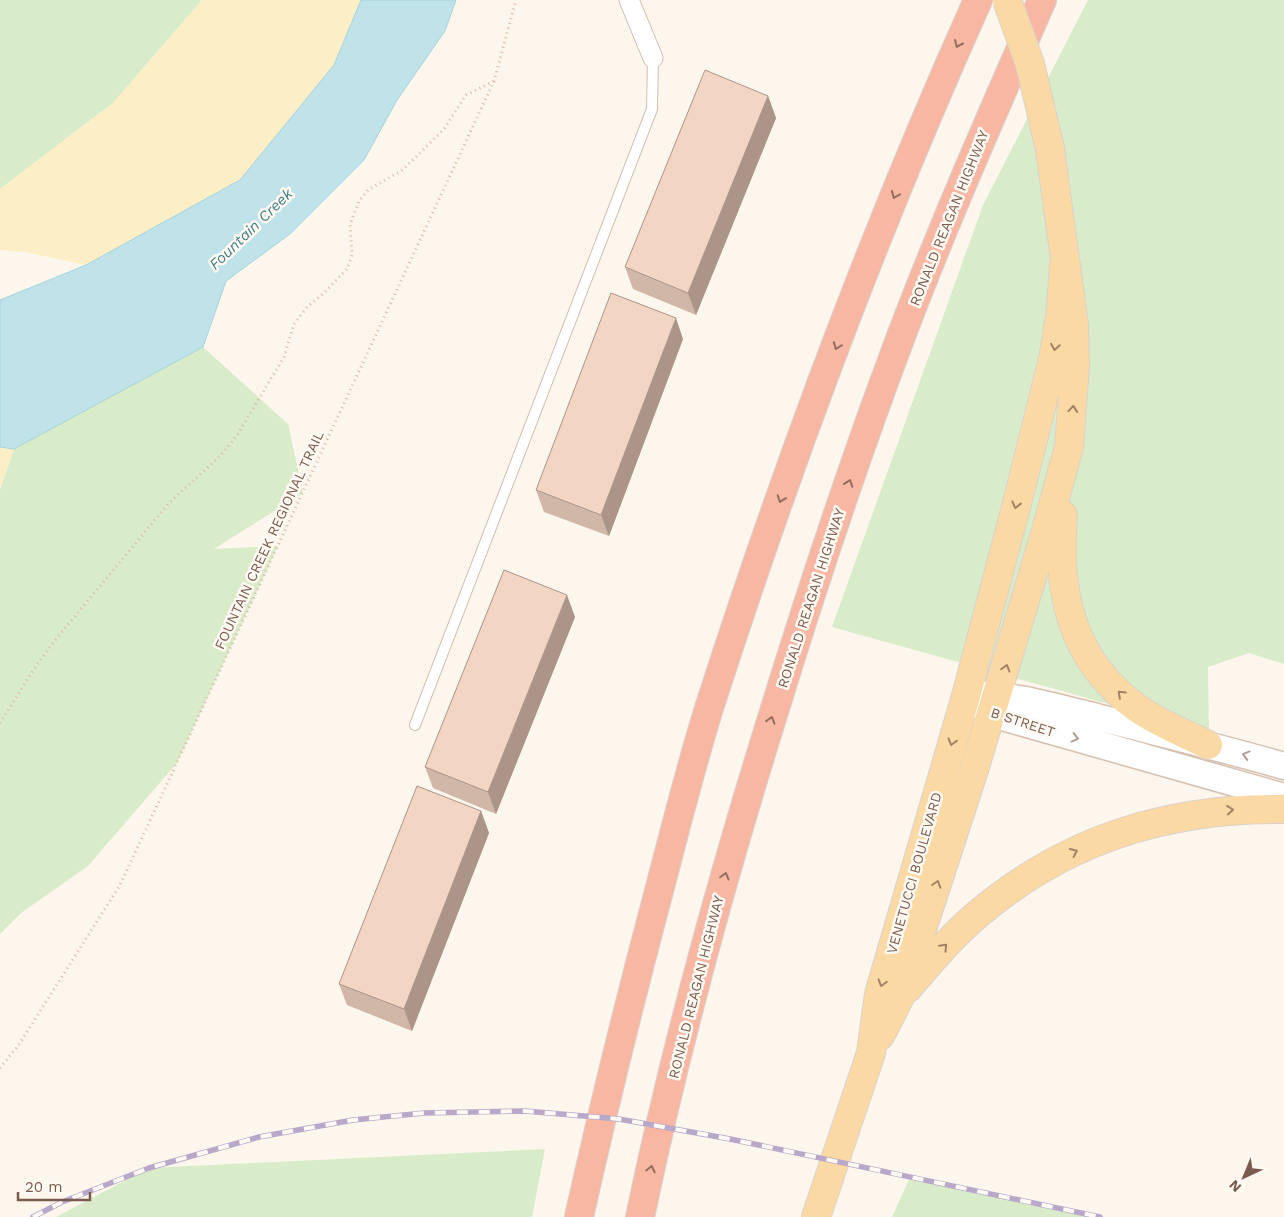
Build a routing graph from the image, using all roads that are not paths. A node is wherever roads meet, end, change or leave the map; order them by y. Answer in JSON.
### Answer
{"nodes":[{"id":1,"x":629,"y":0,"type":"edge"},
{"id":2,"x":978,"y":0,"type":"edge"},
{"id":3,"x":1007,"y":0,"type":"edge"},
{"id":4,"x":1042,"y":0,"type":"edge"},
{"id":5,"x":653,"y":58,"type":"joint"},
{"id":6,"x":1064,"y":264,"type":"junction"},
{"id":7,"x":1069,"y":447,"type":"junction"},
{"id":8,"x":966,"y":696,"type":"junction"},
{"id":9,"x":995,"y":705,"type":"junction"},
{"id":10,"x":415,"y":725,"type":"dead end"},
{"id":11,"x":1208,"y":745,"type":"junction"},
{"id":12,"x":1284,"y":766,"type":"edge"},
{"id":13,"x":1284,"y":797,"type":"edge"},
{"id":14,"x":1284,"y":809,"type":"edge"},
{"id":15,"x":900,"y":997,"type":"junction"},
{"id":16,"x":871,"y":1053,"type":"junction"},
{"id":17,"x":579,"y":1217,"type":"edge"},
{"id":18,"x":640,"y":1217,"type":"edge"},
{"id":19,"x":816,"y":1217,"type":"edge"}],
"edges":[{"from":1,"to":5,"type":"street"},
{"from":2,"to":17,"type":"highway","one_way":true},
{"from":3,"to":6,"type":"main road","bridge":true},
{"from":18,"to":4,"type":"highway","name":"RONALD REAGAN HIGHWAY","one_way":true},
{"from":5,"to":10,"type":"lane"},
{"from":7,"to":6,"type":"main road","one_way":true},
{"from":6,"to":8,"type":"main road","name":"VENETUCCI BOULEVARD","one_way":true},
{"from":9,"to":7,"type":"main road","name":"VENETUCCI BOULEVARD","one_way":true},
{"from":11,"to":7,"type":"main road","one_way":true},
{"from":8,"to":9,"type":"main road","name":"B STREET"},
{"from":8,"to":16,"type":"main road","name":"VENETUCCI BOULEVARD","one_way":true},
{"from":9,"to":11,"type":"main road","name":"B STREET"},
{"from":9,"to":13,"type":"main road","name":"B STREET","one_way":true},
{"from":15,"to":9,"type":"main road","name":"VENETUCCI BOULEVARD","one_way":true},
{"from":12,"to":11,"type":"main road","name":"B STREET","one_way":true},
{"from":15,"to":14,"type":"main road","one_way":true},
{"from":15,"to":16,"type":"main road","name":"VENETUCCI BOULEVARD"},
{"from":16,"to":19,"type":"main road","name":"VENETUCCI BOULEVARD"}]}
